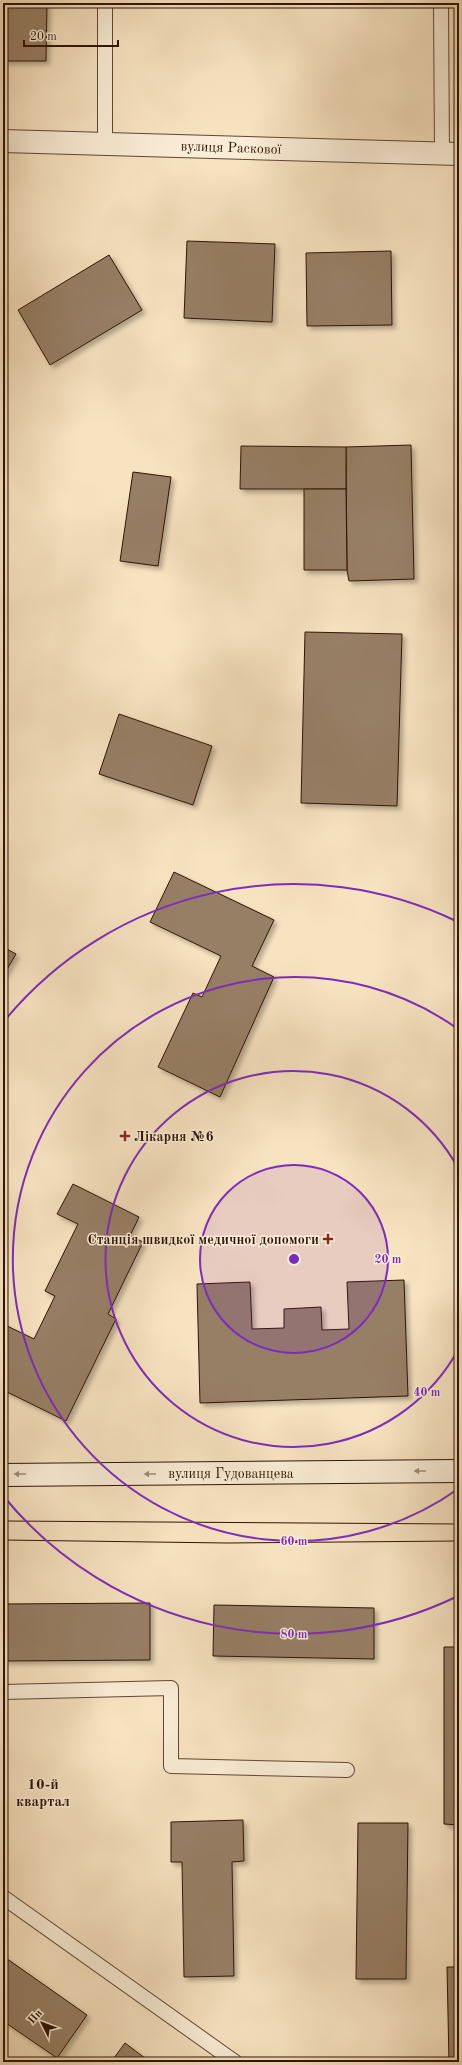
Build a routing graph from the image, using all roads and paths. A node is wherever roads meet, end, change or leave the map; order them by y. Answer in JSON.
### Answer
{"nodes":[{"id":1,"x":105,"y":3,"type":"edge"},
{"id":2,"x":441,"y":3,"type":"edge"},
{"id":3,"x":3,"y":141,"type":"edge"},
{"id":4,"x":104,"y":144,"type":"junction"},
{"id":5,"x":451,"y":154,"type":"edge"},
{"id":6,"x":459,"y":1471,"type":"edge"},
{"id":7,"x":3,"y":1474,"type":"edge"},
{"id":8,"x":3,"y":1692,"type":"edge"},
{"id":9,"x":348,"y":1770,"type":"dead end"},
{"id":10,"x":3,"y":1897,"type":"edge"},
{"id":11,"x":235,"y":2062,"type":"edge"}],
"edges":[{"from":1,"to":4,"type":"lane"},
{"from":2,"to":5,"type":"lane"},
{"from":3,"to":4,"type":"street","name":"вулиця Раскової"},
{"from":4,"to":5,"type":"street","name":"вулиця Раскової"},
{"from":6,"to":7,"type":"street","name":"вулиця Гудованцева","one_way":true},
{"from":8,"to":9,"type":"lane"},
{"from":10,"to":11,"type":"lane"}]}
